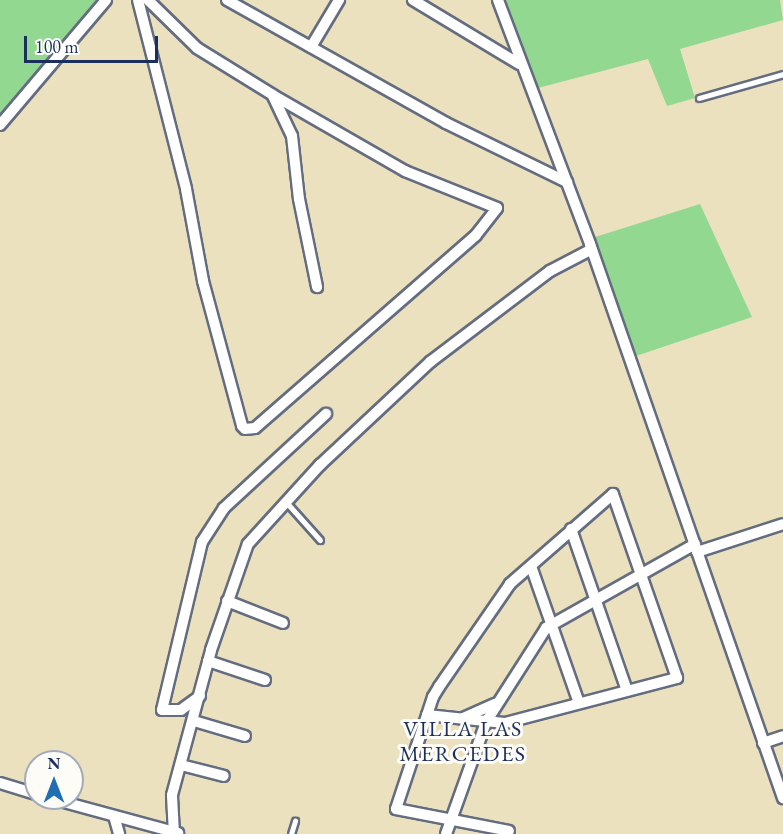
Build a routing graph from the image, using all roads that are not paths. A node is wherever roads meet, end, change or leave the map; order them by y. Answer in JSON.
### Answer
{"nodes":[{"id":1,"x":106,"y":0,"type":"edge"},
{"id":2,"x":138,"y":0,"type":"edge"},
{"id":3,"x":148,"y":0,"type":"edge"},
{"id":4,"x":227,"y":0,"type":"edge"},
{"id":5,"x":339,"y":0,"type":"edge"},
{"id":6,"x":413,"y":0,"type":"edge"},
{"id":7,"x":498,"y":0,"type":"edge"},
{"id":8,"x":311,"y":47,"type":"junction"},
{"id":9,"x":519,"y":64,"type":"junction"},
{"id":10,"x":783,"y":74,"type":"edge"},
{"id":11,"x":273,"y":95,"type":"junction"},
{"id":12,"x":699,"y":98,"type":"dead end"},
{"id":13,"x":0,"y":125,"type":"edge"},
{"id":14,"x":567,"y":183,"type":"junction"},
{"id":15,"x":591,"y":249,"type":"junction"},
{"id":16,"x":317,"y":287,"type":"dead end"},
{"id":17,"x":326,"y":414,"type":"dead end"},
{"id":18,"x":285,"y":501,"type":"junction"},
{"id":19,"x":783,"y":524,"type":"edge"},
{"id":20,"x":571,"y":529,"type":"junction"},
{"id":21,"x":320,"y":540,"type":"dead end"},
{"id":22,"x":696,"y":548,"type":"junction"},
{"id":23,"x":531,"y":566,"type":"junction"},
{"id":24,"x":640,"y":574,"type":"junction"},
{"id":25,"x":595,"y":599,"type":"junction"},
{"id":26,"x":227,"y":601,"type":"junction"},
{"id":27,"x":283,"y":623,"type":"dead end"},
{"id":28,"x":552,"y":623,"type":"junction"},
{"id":29,"x":208,"y":661,"type":"junction"},
{"id":30,"x":265,"y":680,"type":"dead end"},
{"id":31,"x":627,"y":691,"type":"junction"},
{"id":32,"x":200,"y":696,"type":"junction"},
{"id":33,"x":498,"y":702,"type":"junction"},
{"id":34,"x":579,"y":703,"type":"junction"},
{"id":35,"x":427,"y":715,"type":"junction"},
{"id":36,"x":457,"y":719,"type":"junction"},
{"id":37,"x":194,"y":721,"type":"junction"},
{"id":38,"x":486,"y":722,"type":"junction"},
{"id":39,"x":245,"y":736,"type":"dead end"},
{"id":40,"x":783,"y":736,"type":"edge"},
{"id":41,"x":763,"y":743,"type":"junction"},
{"id":42,"x":181,"y":765,"type":"junction"},
{"id":43,"x":224,"y":776,"type":"dead end"},
{"id":44,"x":0,"y":783,"type":"edge"},
{"id":45,"x":24,"y":790,"type":"edge"},
{"id":46,"x":783,"y":798,"type":"edge"},
{"id":47,"x":84,"y":808,"type":"edge"},
{"id":48,"x":114,"y":816,"type":"junction"},
{"id":49,"x":449,"y":820,"type":"junction"},
{"id":50,"x":295,"y":821,"type":"dead end"},
{"id":51,"x":509,"y":831,"type":"dead end"},
{"id":52,"x":176,"y":833,"type":"edge"},
{"id":53,"x":119,"y":834,"type":"edge"},
{"id":54,"x":291,"y":834,"type":"edge"},
{"id":55,"x":445,"y":834,"type":"edge"}],
"edges":[{"from":1,"to":13,"type":"street"},
{"from":2,"to":11,"type":"street"},
{"from":3,"to":11,"type":"street"},
{"from":4,"to":8,"type":"street"},
{"from":5,"to":8,"type":"street"},
{"from":6,"to":9,"type":"street"},
{"from":7,"to":9,"type":"street"},
{"from":8,"to":14,"type":"street"},
{"from":9,"to":14,"type":"street"},
{"from":10,"to":12,"type":"lane"},
{"from":11,"to":16,"type":"street"},
{"from":14,"to":15,"type":"street"},
{"from":15,"to":18,"type":"street"},
{"from":15,"to":22,"type":"street"},
{"from":17,"to":32,"type":"street"},
{"from":18,"to":21,"type":"lane"},
{"from":18,"to":26,"type":"street"},
{"from":19,"to":22,"type":"street"},
{"from":20,"to":23,"type":"street"},
{"from":20,"to":24,"type":"street"},
{"from":20,"to":25,"type":"street"},
{"from":22,"to":24,"type":"street"},
{"from":22,"to":41,"type":"street"},
{"from":23,"to":28,"type":"street"},
{"from":23,"to":35,"type":"street"},
{"from":24,"to":25,"type":"street"},
{"from":24,"to":31,"type":"street"},
{"from":25,"to":28,"type":"street"},
{"from":25,"to":31,"type":"street"},
{"from":26,"to":27,"type":"street"},
{"from":26,"to":29,"type":"street"},
{"from":28,"to":33,"type":"street"},
{"from":28,"to":34,"type":"street"},
{"from":29,"to":30,"type":"street"},
{"from":29,"to":32,"type":"street"},
{"from":31,"to":34,"type":"street"},
{"from":32,"to":37,"type":"street"},
{"from":33,"to":36,"type":"street"},
{"from":33,"to":38,"type":"street"},
{"from":34,"to":38,"type":"street"},
{"from":35,"to":36,"type":"street"},
{"from":35,"to":49,"type":"street"},
{"from":36,"to":38,"type":"street"},
{"from":37,"to":39,"type":"street"},
{"from":37,"to":42,"type":"street"},
{"from":38,"to":49,"type":"street"},
{"from":40,"to":41,"type":"street"},
{"from":41,"to":46,"type":"street"},
{"from":42,"to":43,"type":"street"},
{"from":42,"to":52,"type":"street"},
{"from":44,"to":45,"type":"street"},
{"from":47,"to":48,"type":"street"},
{"from":48,"to":52,"type":"street"},
{"from":48,"to":53,"type":"street"},
{"from":49,"to":51,"type":"street"},
{"from":49,"to":55,"type":"street"},
{"from":50,"to":54,"type":"lane"}]}
